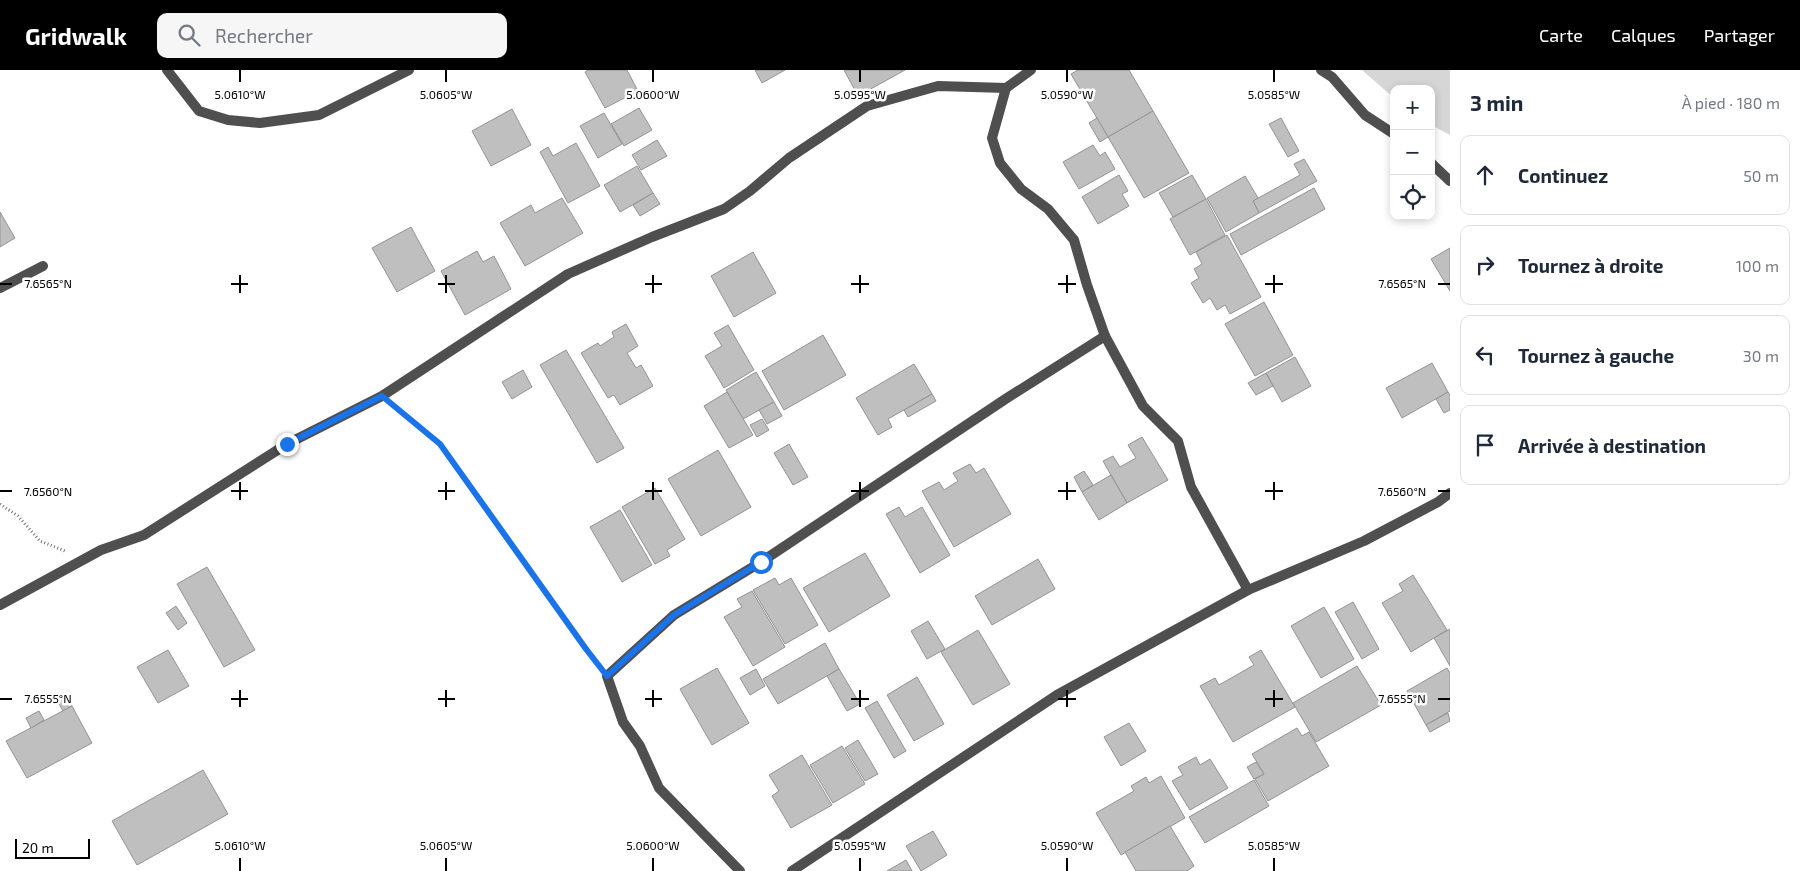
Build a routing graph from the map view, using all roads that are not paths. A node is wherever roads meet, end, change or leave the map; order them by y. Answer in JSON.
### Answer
{"nodes":[{"id":1,"x":167,"y":70,"type":"edge"},
{"id":2,"x":409,"y":70,"type":"edge"},
{"id":3,"x":1031,"y":70,"type":"edge"},
{"id":4,"x":1321,"y":70,"type":"edge"},
{"id":5,"x":1006,"y":88,"type":"junction"},
{"id":6,"x":1390,"y":131,"type":"edge"},
{"id":7,"x":1435,"y":167,"type":"edge"},
{"id":8,"x":1450,"y":181,"type":"edge"},
{"id":9,"x":43,"y":266,"type":"dead end"},
{"id":10,"x":0,"y":288,"type":"edge"},
{"id":11,"x":1105,"y":336,"type":"junction"},
{"id":12,"x":1450,"y":493,"type":"edge"},
{"id":13,"x":1248,"y":590,"type":"junction"},
{"id":14,"x":0,"y":605,"type":"edge"},
{"id":15,"x":740,"y":871,"type":"edge"},
{"id":16,"x":792,"y":871,"type":"edge"}],
"edges":[{"from":1,"to":2,"type":"street"},
{"from":3,"to":5,"type":"street"},
{"from":4,"to":6,"type":"street"},
{"from":5,"to":11,"type":"street"},
{"from":5,"to":14,"type":"street"},
{"from":7,"to":8,"type":"street"},
{"from":9,"to":10,"type":"street"},
{"from":11,"to":13,"type":"street"},
{"from":11,"to":15,"type":"street"},
{"from":12,"to":13,"type":"street"},
{"from":13,"to":16,"type":"street"}]}
